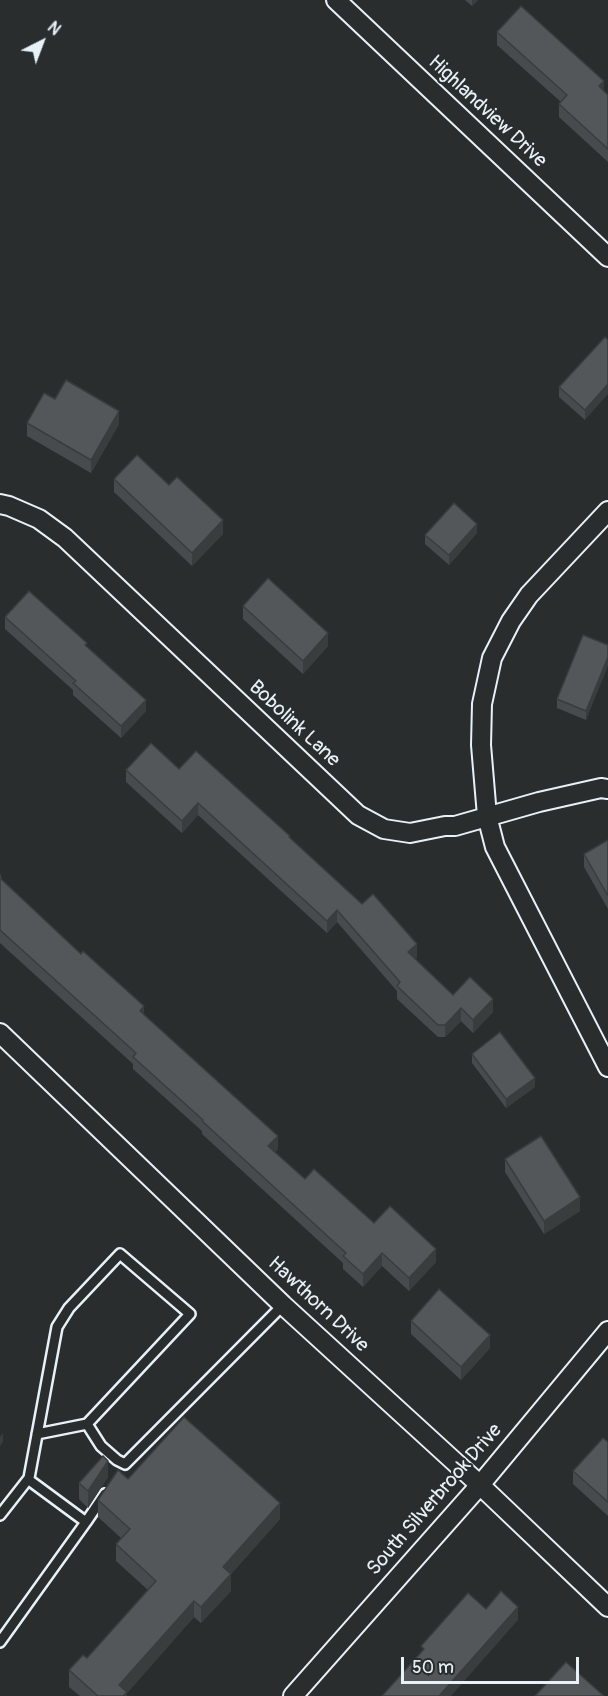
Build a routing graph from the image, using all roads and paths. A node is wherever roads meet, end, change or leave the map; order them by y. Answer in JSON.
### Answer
{"nodes":[{"id":1,"x":336,"y":0,"type":"edge"},
{"id":2,"x":608,"y":257,"type":"edge"},
{"id":3,"x":0,"y":504,"type":"edge"},
{"id":4,"x":608,"y":511,"type":"edge"},
{"id":5,"x":608,"y":789,"type":"edge"},
{"id":6,"x":487,"y":816,"type":"junction"},
{"id":7,"x":0,"y":1033,"type":"edge"},
{"id":8,"x":608,"y":1067,"type":"edge"},
{"id":9,"x":283,"y":1305,"type":"junction"},
{"id":10,"x":608,"y":1331,"type":"edge"},
{"id":11,"x":87,"y":1424,"type":"junction"},
{"id":12,"x":37,"y":1434,"type":"junction"},
{"id":13,"x":125,"y":1464,"type":"junction"},
{"id":14,"x":119,"y":1473,"type":"edge"},
{"id":15,"x":29,"y":1478,"type":"junction"},
{"id":16,"x":480,"y":1485,"type":"junction"},
{"id":17,"x":108,"y":1489,"type":"edge"},
{"id":18,"x":0,"y":1515,"type":"edge"},
{"id":19,"x":86,"y":1522,"type":"junction"},
{"id":20,"x":608,"y":1607,"type":"edge"},
{"id":21,"x":0,"y":1642,"type":"edge"},
{"id":22,"x":293,"y":1696,"type":"edge"}],
"edges":[{"from":1,"to":2,"type":"street","name":"Highlandview Drive"},
{"from":3,"to":6,"type":"street","name":"Bobolink Lane"},
{"from":4,"to":6,"type":"street"},
{"from":5,"to":6,"type":"street","name":"Bobolink Lane"},
{"from":6,"to":8,"type":"street"},
{"from":7,"to":9,"type":"street","name":"Hawthorn Drive"},
{"from":9,"to":13,"type":"lane"},
{"from":9,"to":16,"type":"street","name":"Hawthorn Drive"},
{"from":10,"to":16,"type":"street","name":"South Silverbrook Drive"},
{"from":11,"to":12,"type":"lane"},
{"from":11,"to":12,"type":"lane"},
{"from":11,"to":13,"type":"lane"},
{"from":12,"to":15,"type":"lane"},
{"from":13,"to":14,"type":"lane"},
{"from":15,"to":18,"type":"lane"},
{"from":15,"to":19,"type":"lane"},
{"from":16,"to":20,"type":"street","name":"Hawthorn Drive"},
{"from":16,"to":22,"type":"street","name":"South Silverbrook Drive"},
{"from":17,"to":19,"type":"lane"},
{"from":19,"to":21,"type":"lane"}]}
